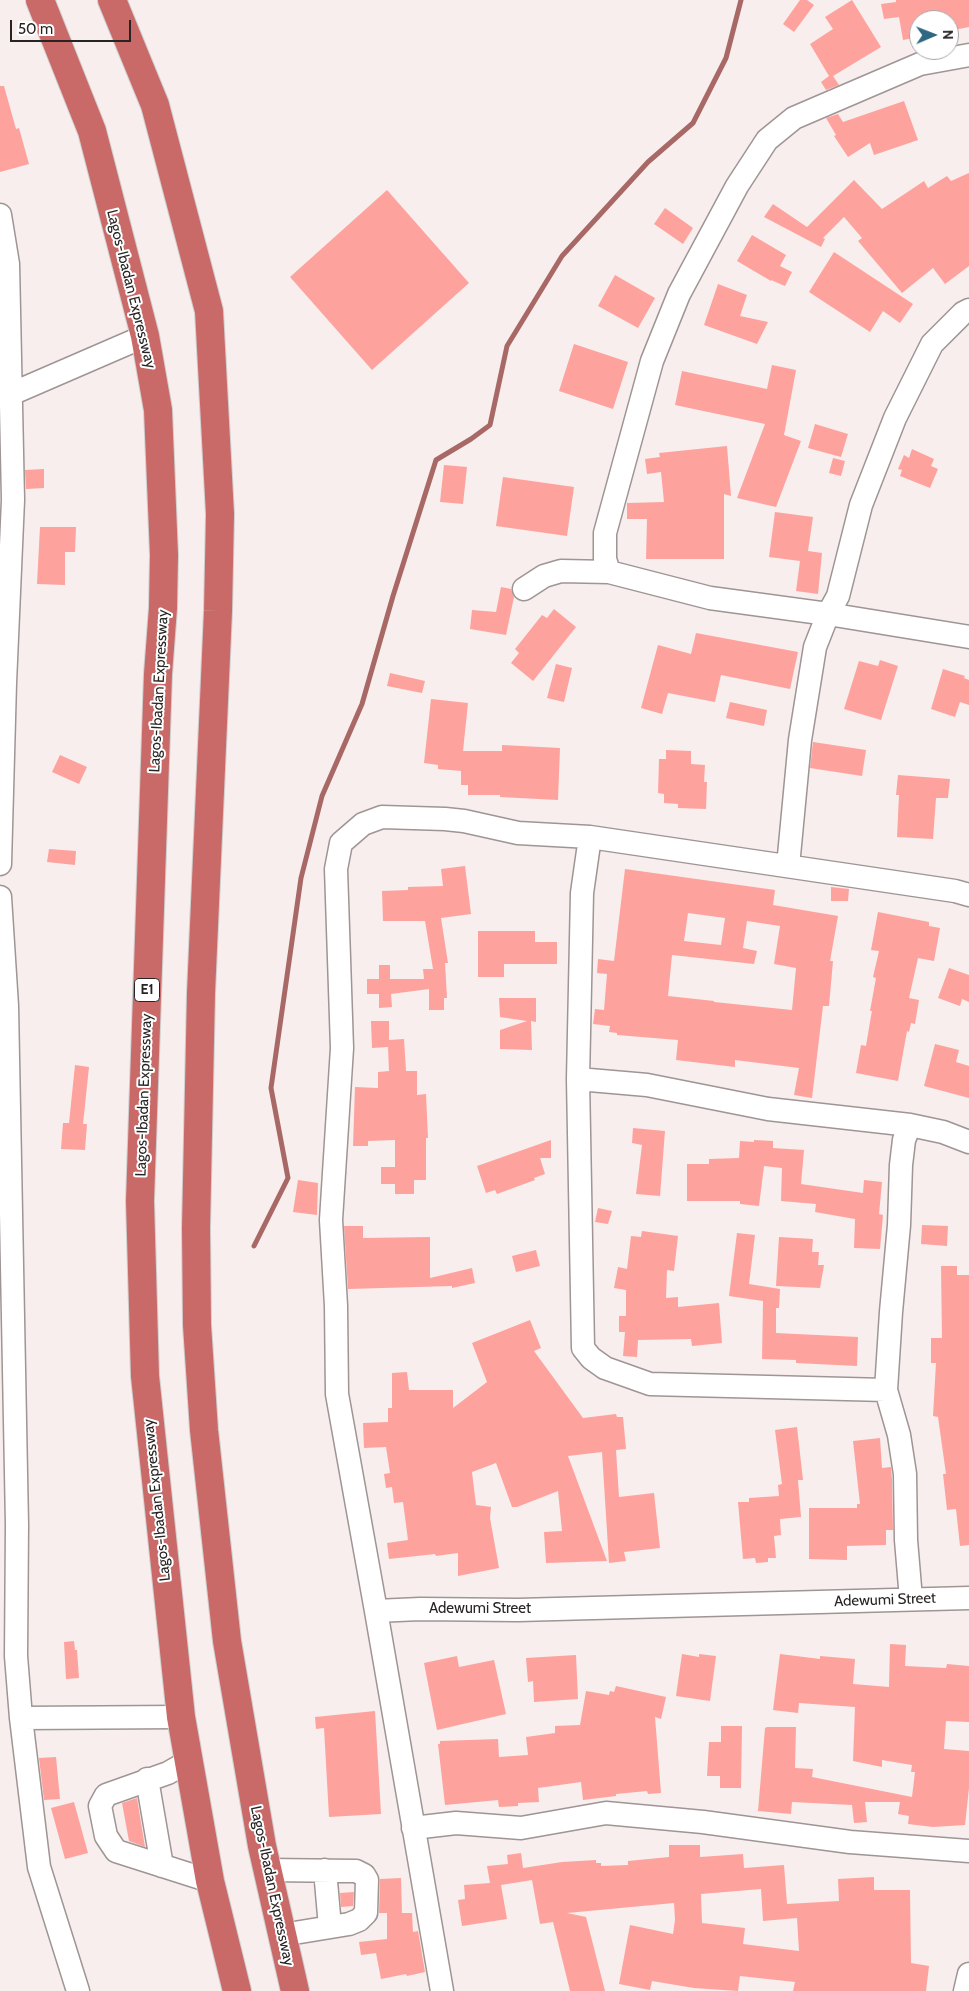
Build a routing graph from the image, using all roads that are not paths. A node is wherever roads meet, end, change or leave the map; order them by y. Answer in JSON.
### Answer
{"nodes":[{"id":1,"x":40,"y":0,"type":"edge"},
{"id":2,"x":112,"y":0,"type":"edge"},
{"id":3,"x":969,"y":55,"type":"edge"},
{"id":4,"x":0,"y":215,"type":"edge"},
{"id":5,"x":969,"y":310,"type":"edge"},
{"id":6,"x":145,"y":336,"type":"junction"},
{"id":7,"x":11,"y":394,"type":"junction"},
{"id":8,"x":609,"y":572,"type":"junction"},
{"id":9,"x":524,"y":589,"type":"dead end"},
{"id":10,"x":828,"y":614,"type":"junction"},
{"id":11,"x":969,"y":638,"type":"edge"},
{"id":12,"x":590,"y":837,"type":"junction"},
{"id":13,"x":0,"y":864,"type":"edge"},
{"id":14,"x":788,"y":866,"type":"junction"},
{"id":15,"x":969,"y":895,"type":"edge"},
{"id":16,"x":0,"y":897,"type":"edge"},
{"id":17,"x":578,"y":1079,"type":"junction"},
{"id":18,"x":910,"y":1125,"type":"junction"},
{"id":19,"x":969,"y":1142,"type":"edge"},
{"id":20,"x":886,"y":1390,"type":"junction"},
{"id":21,"x":8,"y":1404,"type":"edge"},
{"id":22,"x":969,"y":1598,"type":"edge"},
{"id":23,"x":911,"y":1599,"type":"junction"},
{"id":24,"x":376,"y":1611,"type":"junction"},
{"id":25,"x":181,"y":1717,"type":"junction"},
{"id":26,"x":21,"y":1718,"type":"junction"},
{"id":27,"x":189,"y":1761,"type":"junction"},
{"id":28,"x":147,"y":1779,"type":"junction"},
{"id":29,"x":413,"y":1828,"type":"junction"},
{"id":30,"x":969,"y":1851,"type":"edge"},
{"id":31,"x":162,"y":1866,"type":"junction"},
{"id":32,"x":267,"y":1870,"type":"junction"},
{"id":33,"x":325,"y":1870,"type":"junction"},
{"id":34,"x":210,"y":1881,"type":"junction"},
{"id":35,"x":330,"y":1927,"type":"junction"},
{"id":36,"x":282,"y":1935,"type":"junction"},
{"id":37,"x":969,"y":1974,"type":"edge"},
{"id":38,"x":78,"y":1991,"type":"edge"},
{"id":39,"x":236,"y":1991,"type":"edge"},
{"id":40,"x":294,"y":1991,"type":"edge"},
{"id":41,"x":442,"y":1991,"type":"edge"},
{"id":42,"x":965,"y":1991,"type":"edge"}],
"edges":[{"from":1,"to":6,"type":"highway","name":"Lagos-Ibadan Expressway","number":"E1"},
{"from":2,"to":32,"type":"highway","name":"Lagos-Ibadan Expressway"},
{"from":3,"to":8,"type":"street"},
{"from":4,"to":7,"type":"street"},
{"from":5,"to":10,"type":"street"},
{"from":6,"to":7,"type":"street"},
{"from":6,"to":25,"type":"highway","name":"Lagos-Ibadan Expressway","number":"E1"},
{"from":7,"to":13,"type":"street"},
{"from":8,"to":9,"type":"street"},
{"from":8,"to":10,"type":"street"},
{"from":10,"to":11,"type":"street"},
{"from":10,"to":14,"type":"street"},
{"from":12,"to":14,"type":"street"},
{"from":12,"to":17,"type":"street"},
{"from":12,"to":24,"type":"street"},
{"from":14,"to":15,"type":"street"},
{"from":16,"to":21,"type":"street"},
{"from":17,"to":18,"type":"street"},
{"from":17,"to":20,"type":"street"},
{"from":18,"to":19,"type":"street"},
{"from":18,"to":20,"type":"street"},
{"from":20,"to":23,"type":"street"},
{"from":21,"to":26,"type":"street"},
{"from":22,"to":23,"type":"street","name":"Adewumi Street"},
{"from":23,"to":24,"type":"street","name":"Adewumi Street"},
{"from":24,"to":29,"type":"street"},
{"from":25,"to":26,"type":"street"},
{"from":25,"to":27,"type":"highway","name":"Lagos-Ibadan Expressway","number":"E1"},
{"from":26,"to":38,"type":"street"},
{"from":27,"to":28,"type":"street"},
{"from":27,"to":34,"type":"highway","name":"Lagos-Ibadan Expressway","number":"E1"},
{"from":28,"to":31,"type":"street"},
{"from":28,"to":31,"type":"street"},
{"from":29,"to":30,"type":"street"},
{"from":29,"to":41,"type":"street"},
{"from":31,"to":34,"type":"street"},
{"from":32,"to":33,"type":"street"},
{"from":32,"to":36,"type":"highway","name":"Lagos-Ibadan Expressway"},
{"from":33,"to":35,"type":"street"},
{"from":33,"to":35,"type":"street"},
{"from":34,"to":39,"type":"highway","name":"Lagos-Ibadan Expressway","number":"E1"},
{"from":35,"to":36,"type":"street"},
{"from":36,"to":40,"type":"highway","name":"Lagos-Ibadan Expressway"},
{"from":37,"to":42,"type":"street"}]}
